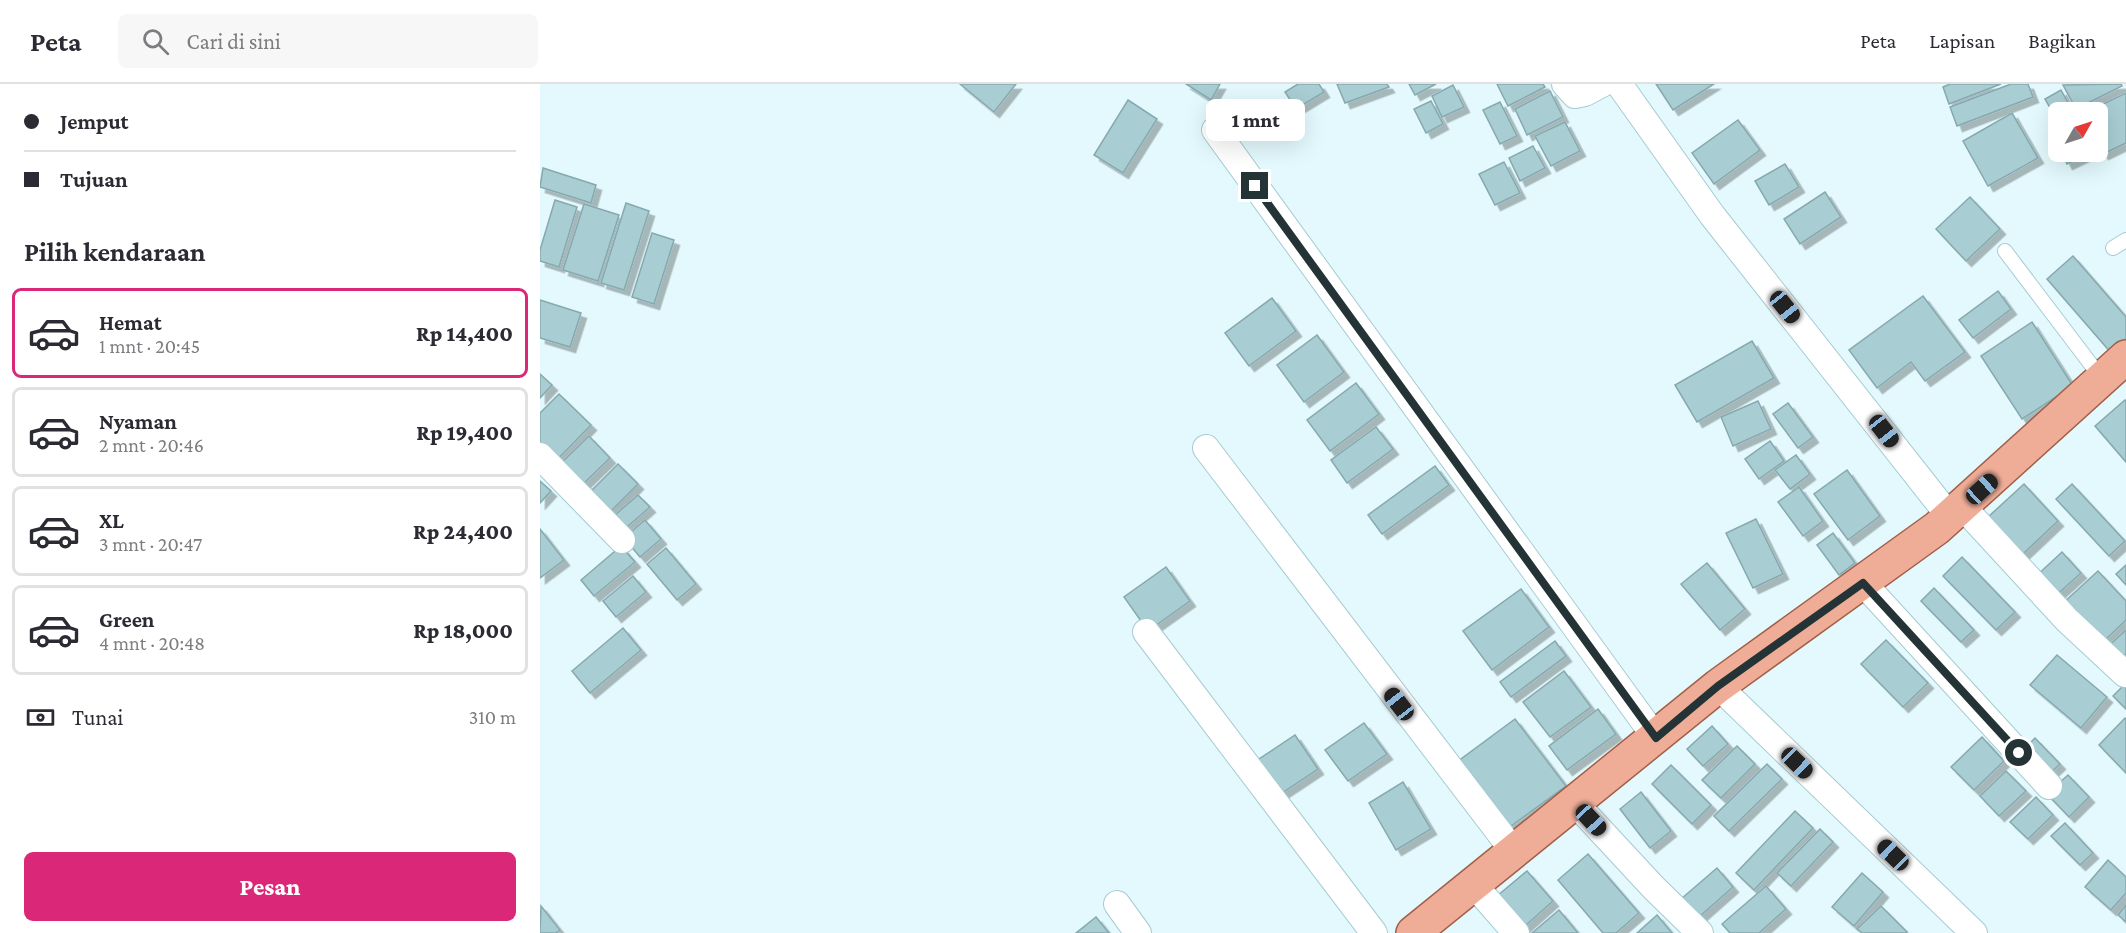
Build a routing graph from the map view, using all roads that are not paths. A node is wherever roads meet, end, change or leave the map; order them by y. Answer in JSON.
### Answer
{"nodes":[{"id":1,"x":1565,"y":84,"type":"edge"},
{"id":2,"x":1602,"y":84,"type":"edge"},
{"id":3,"x":1619,"y":84,"type":"edge"},
{"id":4,"x":1215,"y":130,"type":"dead end"},
{"id":5,"x":2126,"y":240,"type":"edge"},
{"id":6,"x":2113,"y":248,"type":"dead end"},
{"id":7,"x":2005,"y":251,"type":"dead end"},
{"id":8,"x":2126,"y":357,"type":"edge"},
{"id":9,"x":2102,"y":379,"type":"junction"},
{"id":10,"x":1206,"y":448,"type":"dead end"},
{"id":11,"x":540,"y":456,"type":"edge"},
{"id":12,"x":1956,"y":512,"type":"junction"},
{"id":13,"x":622,"y":540,"type":"dead end"},
{"id":14,"x":1863,"y":583,"type":"junction"},
{"id":15,"x":1146,"y":632,"type":"dead end"},
{"id":16,"x":2125,"y":674,"type":"edge"},
{"id":17,"x":1718,"y":686,"type":"junction"},
{"id":18,"x":1656,"y":738,"type":"junction"},
{"id":19,"x":2049,"y":786,"type":"dead end"},
{"id":20,"x":1575,"y":803,"type":"junction"},
{"id":21,"x":1515,"y":853,"type":"junction"},
{"id":22,"x":1475,"y":886,"type":"junction"},
{"id":23,"x":1118,"y":904,"type":"dead end"},
{"id":24,"x":1138,"y":933,"type":"edge"},
{"id":25,"x":1374,"y":933,"type":"edge"},
{"id":26,"x":1413,"y":933,"type":"edge"},
{"id":27,"x":1515,"y":933,"type":"edge"},
{"id":28,"x":1700,"y":933,"type":"edge"},
{"id":29,"x":1974,"y":933,"type":"edge"}],
"edges":[{"from":1,"to":2,"type":"street"},
{"from":3,"to":12,"type":"street"},
{"from":4,"to":18,"type":"street"},
{"from":5,"to":6,"type":"lane"},
{"from":7,"to":9,"type":"lane"},
{"from":8,"to":9,"type":"main road"},
{"from":9,"to":12,"type":"main road"},
{"from":10,"to":21,"type":"street"},
{"from":11,"to":13,"type":"street"},
{"from":12,"to":14,"type":"main road"},
{"from":12,"to":16,"type":"street"},
{"from":14,"to":17,"type":"main road"},
{"from":14,"to":19,"type":"street"},
{"from":15,"to":25,"type":"street"},
{"from":17,"to":18,"type":"main road"},
{"from":17,"to":29,"type":"street"},
{"from":18,"to":20,"type":"main road"},
{"from":20,"to":21,"type":"main road"},
{"from":20,"to":28,"type":"street"},
{"from":21,"to":22,"type":"main road"},
{"from":22,"to":26,"type":"main road"},
{"from":22,"to":27,"type":"street"},
{"from":23,"to":24,"type":"street"}]}
